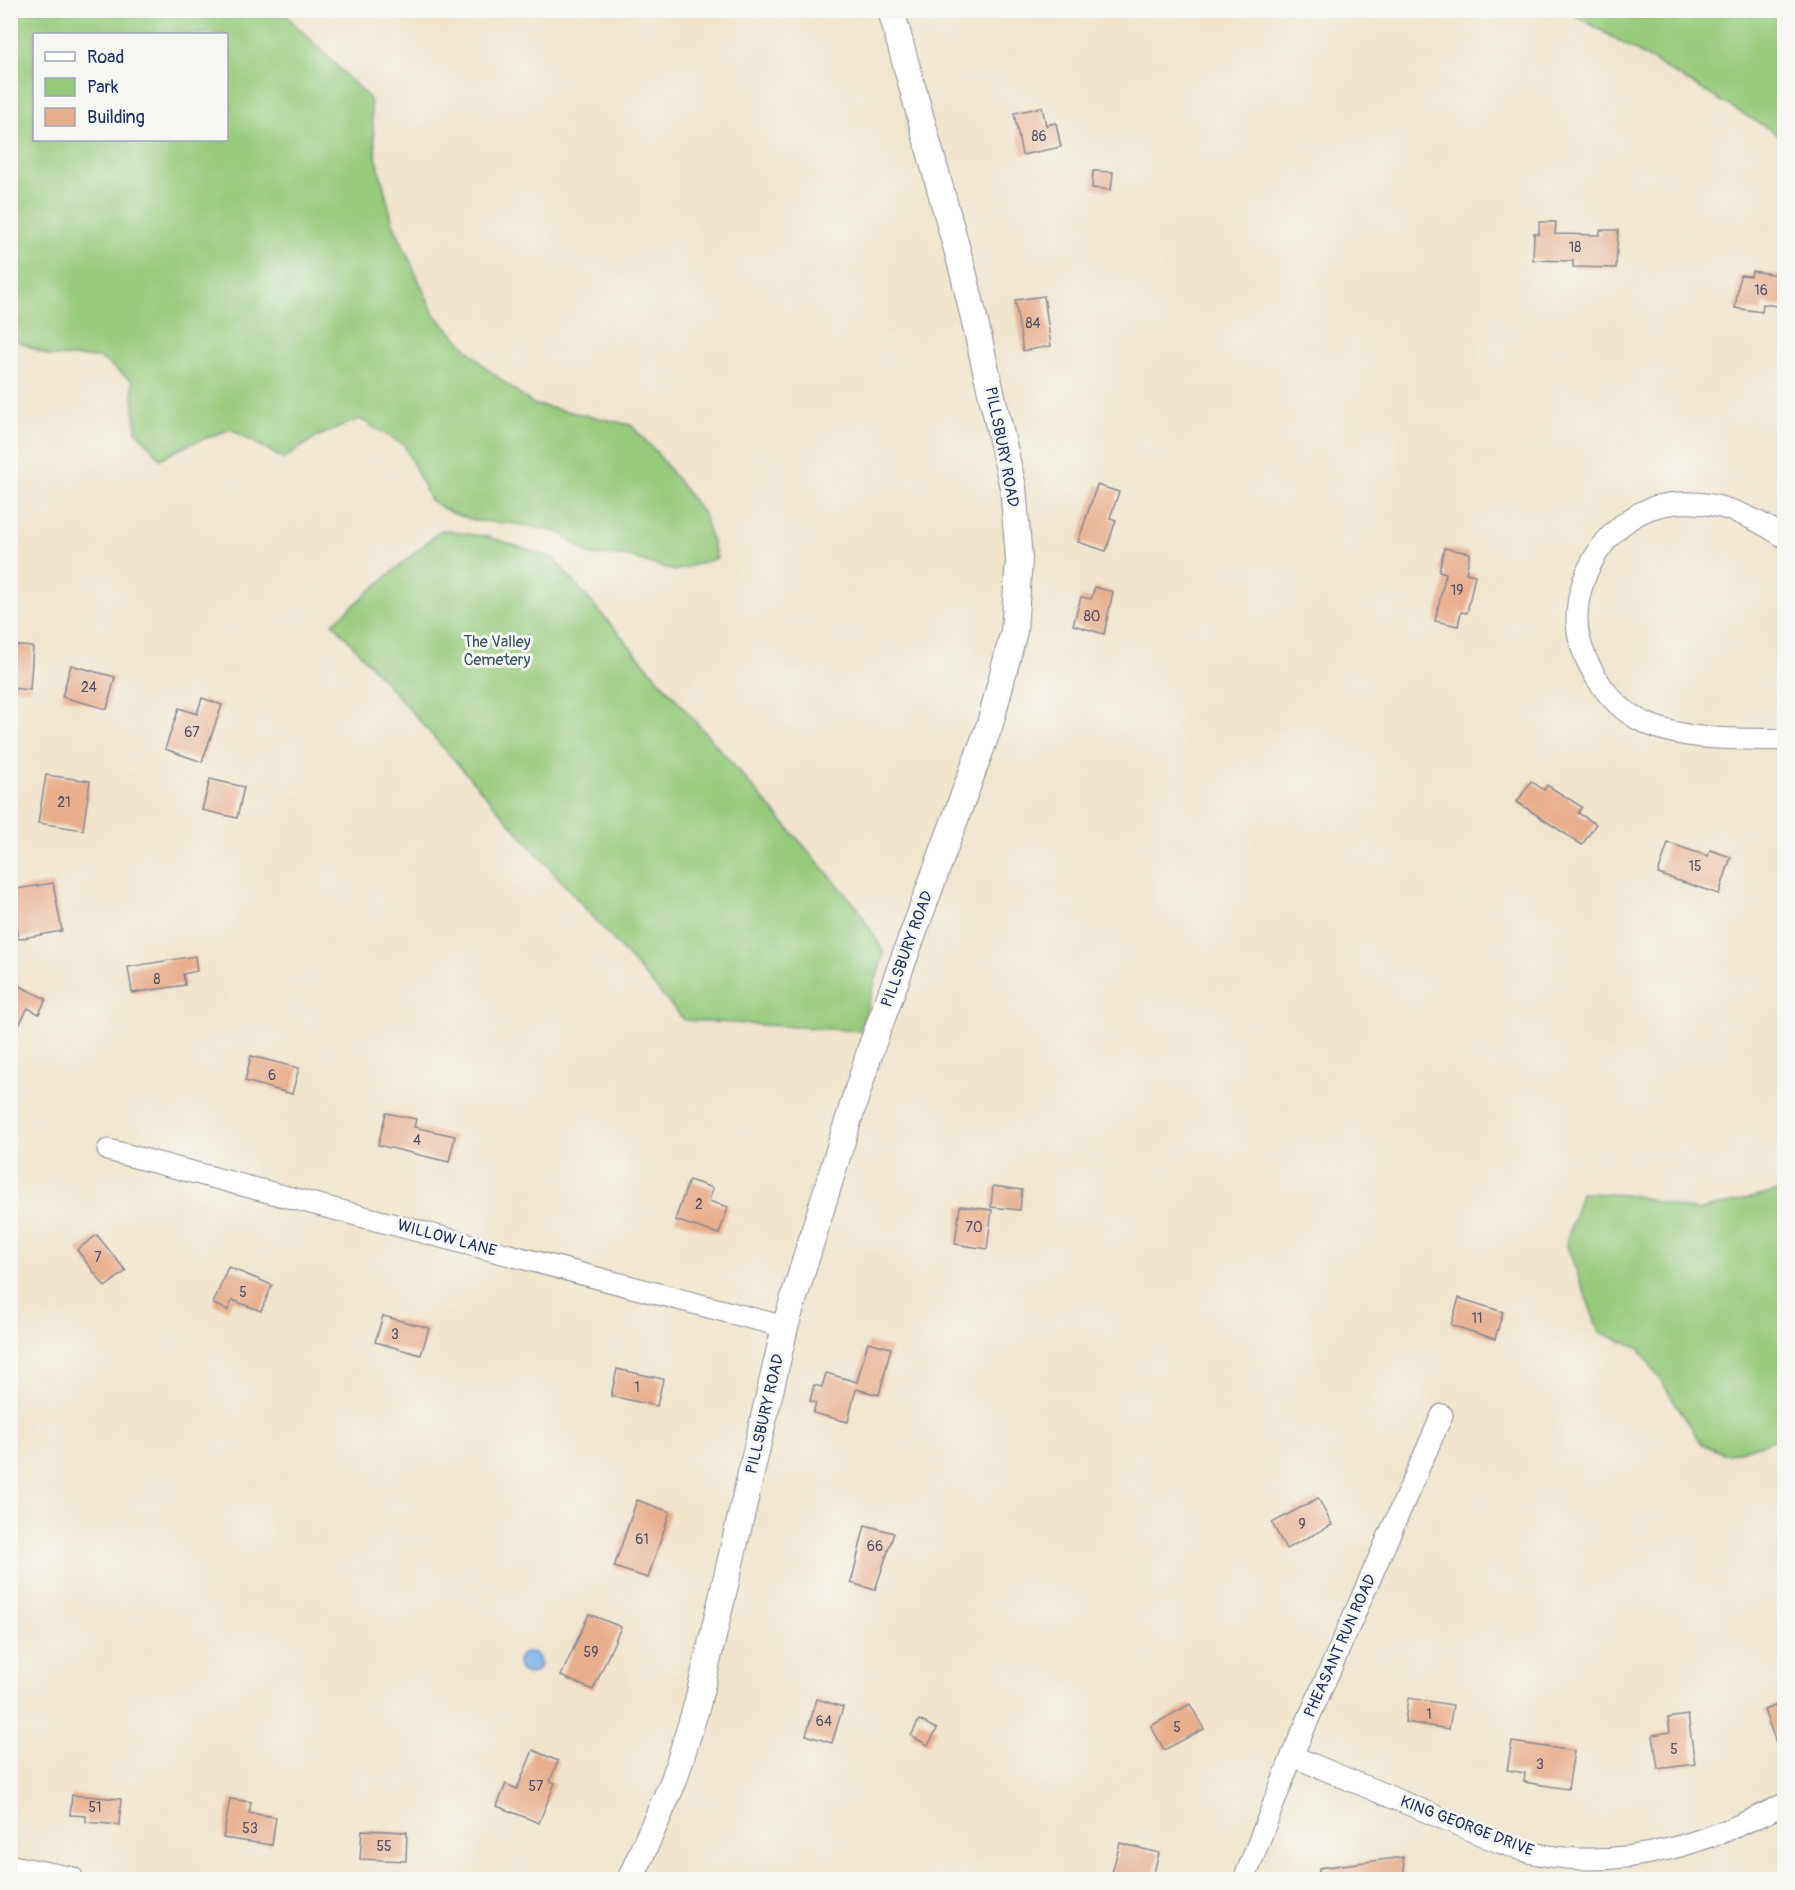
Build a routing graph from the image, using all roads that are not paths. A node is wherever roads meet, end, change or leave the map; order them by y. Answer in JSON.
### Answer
{"nodes":[{"id":1,"x":891,"y":10,"type":"edge"},
{"id":2,"x":1785,"y":537,"type":"edge"},
{"id":3,"x":1785,"y":740,"type":"edge"},
{"id":4,"x":108,"y":1150,"type":"dead end"},
{"id":5,"x":785,"y":1327,"type":"junction"},
{"id":6,"x":1442,"y":1415,"type":"dead end"},
{"id":7,"x":1292,"y":1755,"type":"junction"},
{"id":8,"x":1785,"y":1804,"type":"edge"},
{"id":9,"x":10,"y":1868,"type":"edge"},
{"id":10,"x":71,"y":1880,"type":"edge"},
{"id":11,"x":630,"y":1880,"type":"edge"},
{"id":12,"x":1244,"y":1880,"type":"edge"}],
"edges":[{"from":1,"to":5,"type":"street","name":"PILLSBURY ROAD"},
{"from":2,"to":3,"type":"street"},
{"from":4,"to":5,"type":"street","name":"WILLOW LANE"},
{"from":5,"to":11,"type":"street","name":"PILLSBURY ROAD"},
{"from":6,"to":7,"type":"street","name":"PHEASANT RUN ROAD"},
{"from":7,"to":8,"type":"street","name":"KING GEORGE DRIVE"},
{"from":7,"to":12,"type":"street","name":"PHEASANT RUN ROAD"},
{"from":9,"to":10,"type":"street"}]}
